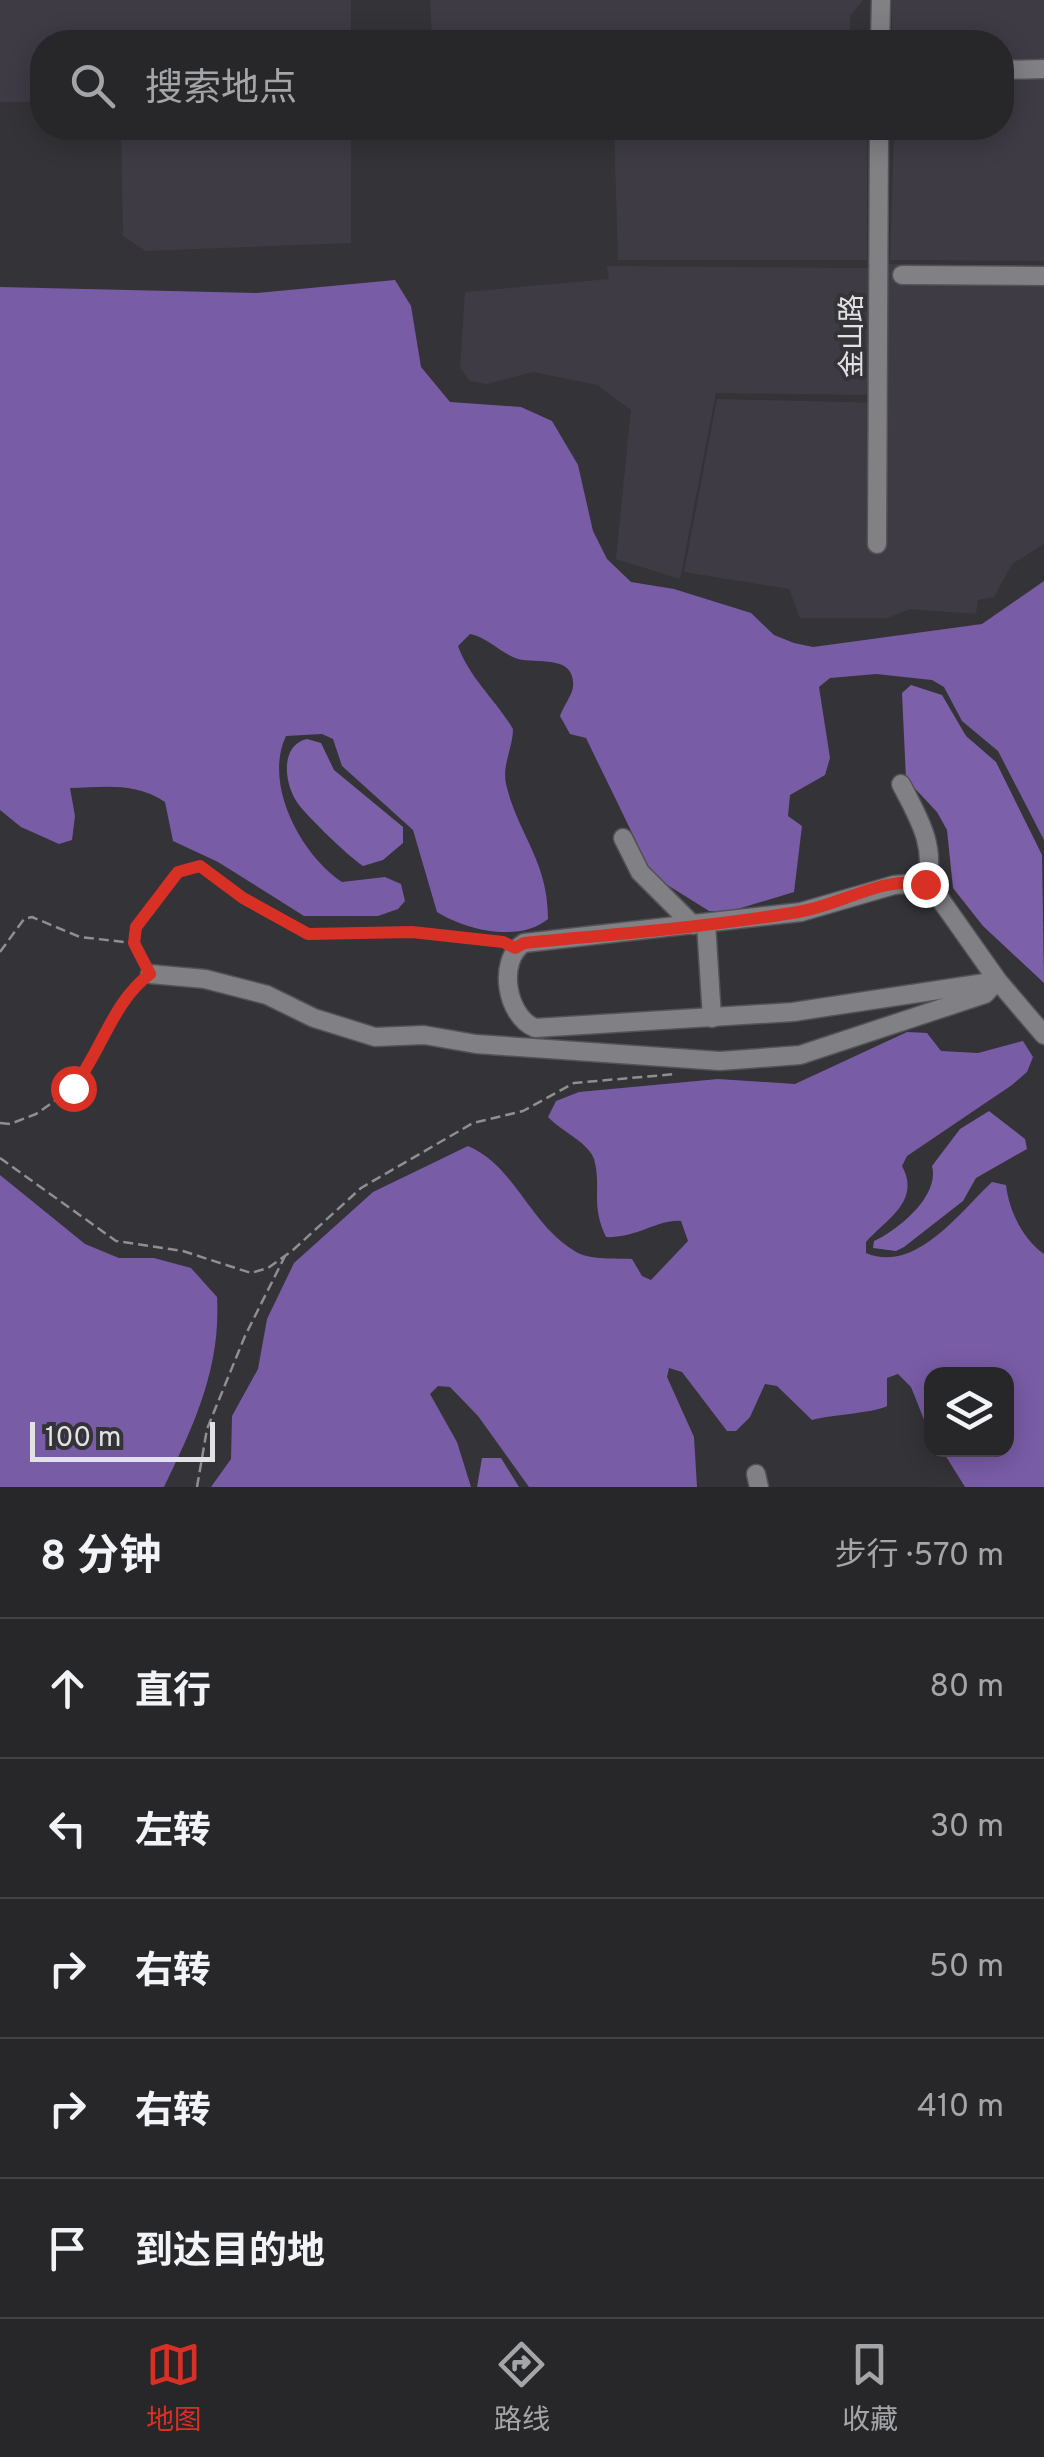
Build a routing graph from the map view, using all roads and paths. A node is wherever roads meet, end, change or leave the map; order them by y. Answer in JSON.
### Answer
{"nodes":[{"id":1,"x":880,"y":0,"type":"edge"},
{"id":2,"x":880,"y":30,"type":"edge"},
{"id":3,"x":1044,"y":69,"type":"edge"},
{"id":4,"x":1014,"y":70,"type":"edge"},
{"id":5,"x":879,"y":140,"type":"edge"},
{"id":6,"x":902,"y":275,"type":"dead end"},
{"id":7,"x":1044,"y":276,"type":"edge"},
{"id":8,"x":878,"y":544,"type":"dead end"},
{"id":9,"x":901,"y":784,"type":"dead end"},
{"id":10,"x":623,"y":838,"type":"dead end"},
{"id":11,"x":925,"y":884,"type":"junction"},
{"id":12,"x":700,"y":924,"type":"junction"},
{"id":13,"x":134,"y":943,"type":"junction"},
{"id":14,"x":515,"y":948,"type":"junction"},
{"id":15,"x":0,"y":952,"type":"edge"},
{"id":16,"x":150,"y":974,"type":"junction"},
{"id":17,"x":998,"y":981,"type":"junction"},
{"id":18,"x":712,"y":1018,"type":"junction"},
{"id":19,"x":1044,"y":1035,"type":"edge"},
{"id":20,"x":686,"y":1072,"type":"dead end"},
{"id":21,"x":0,"y":1122,"type":"edge"},
{"id":22,"x":0,"y":1158,"type":"edge"},
{"id":23,"x":286,"y":1255,"type":"junction"},
{"id":24,"x":197,"y":1487,"type":"edge"}],
"edges":[{"from":1,"to":2,"type":"street"},
{"from":3,"to":4,"type":"street"},
{"from":5,"to":8,"type":"street","name":"金山路"},
{"from":6,"to":7,"type":"street"},
{"from":9,"to":11,"type":"street"},
{"from":10,"to":12,"type":"street"},
{"from":11,"to":12,"type":"street"},
{"from":11,"to":17,"type":"street"},
{"from":12,"to":14,"type":"street"},
{"from":12,"to":18,"type":"street"},
{"from":13,"to":14,"type":"path"},
{"from":13,"to":15,"type":"path"},
{"from":13,"to":16,"type":"path"},
{"from":14,"to":18,"type":"street"},
{"from":16,"to":17,"type":"street"},
{"from":16,"to":21,"type":"path"},
{"from":17,"to":18,"type":"street"},
{"from":17,"to":19,"type":"street"},
{"from":20,"to":23,"type":"path"},
{"from":22,"to":23,"type":"path"},
{"from":23,"to":24,"type":"path"}]}
